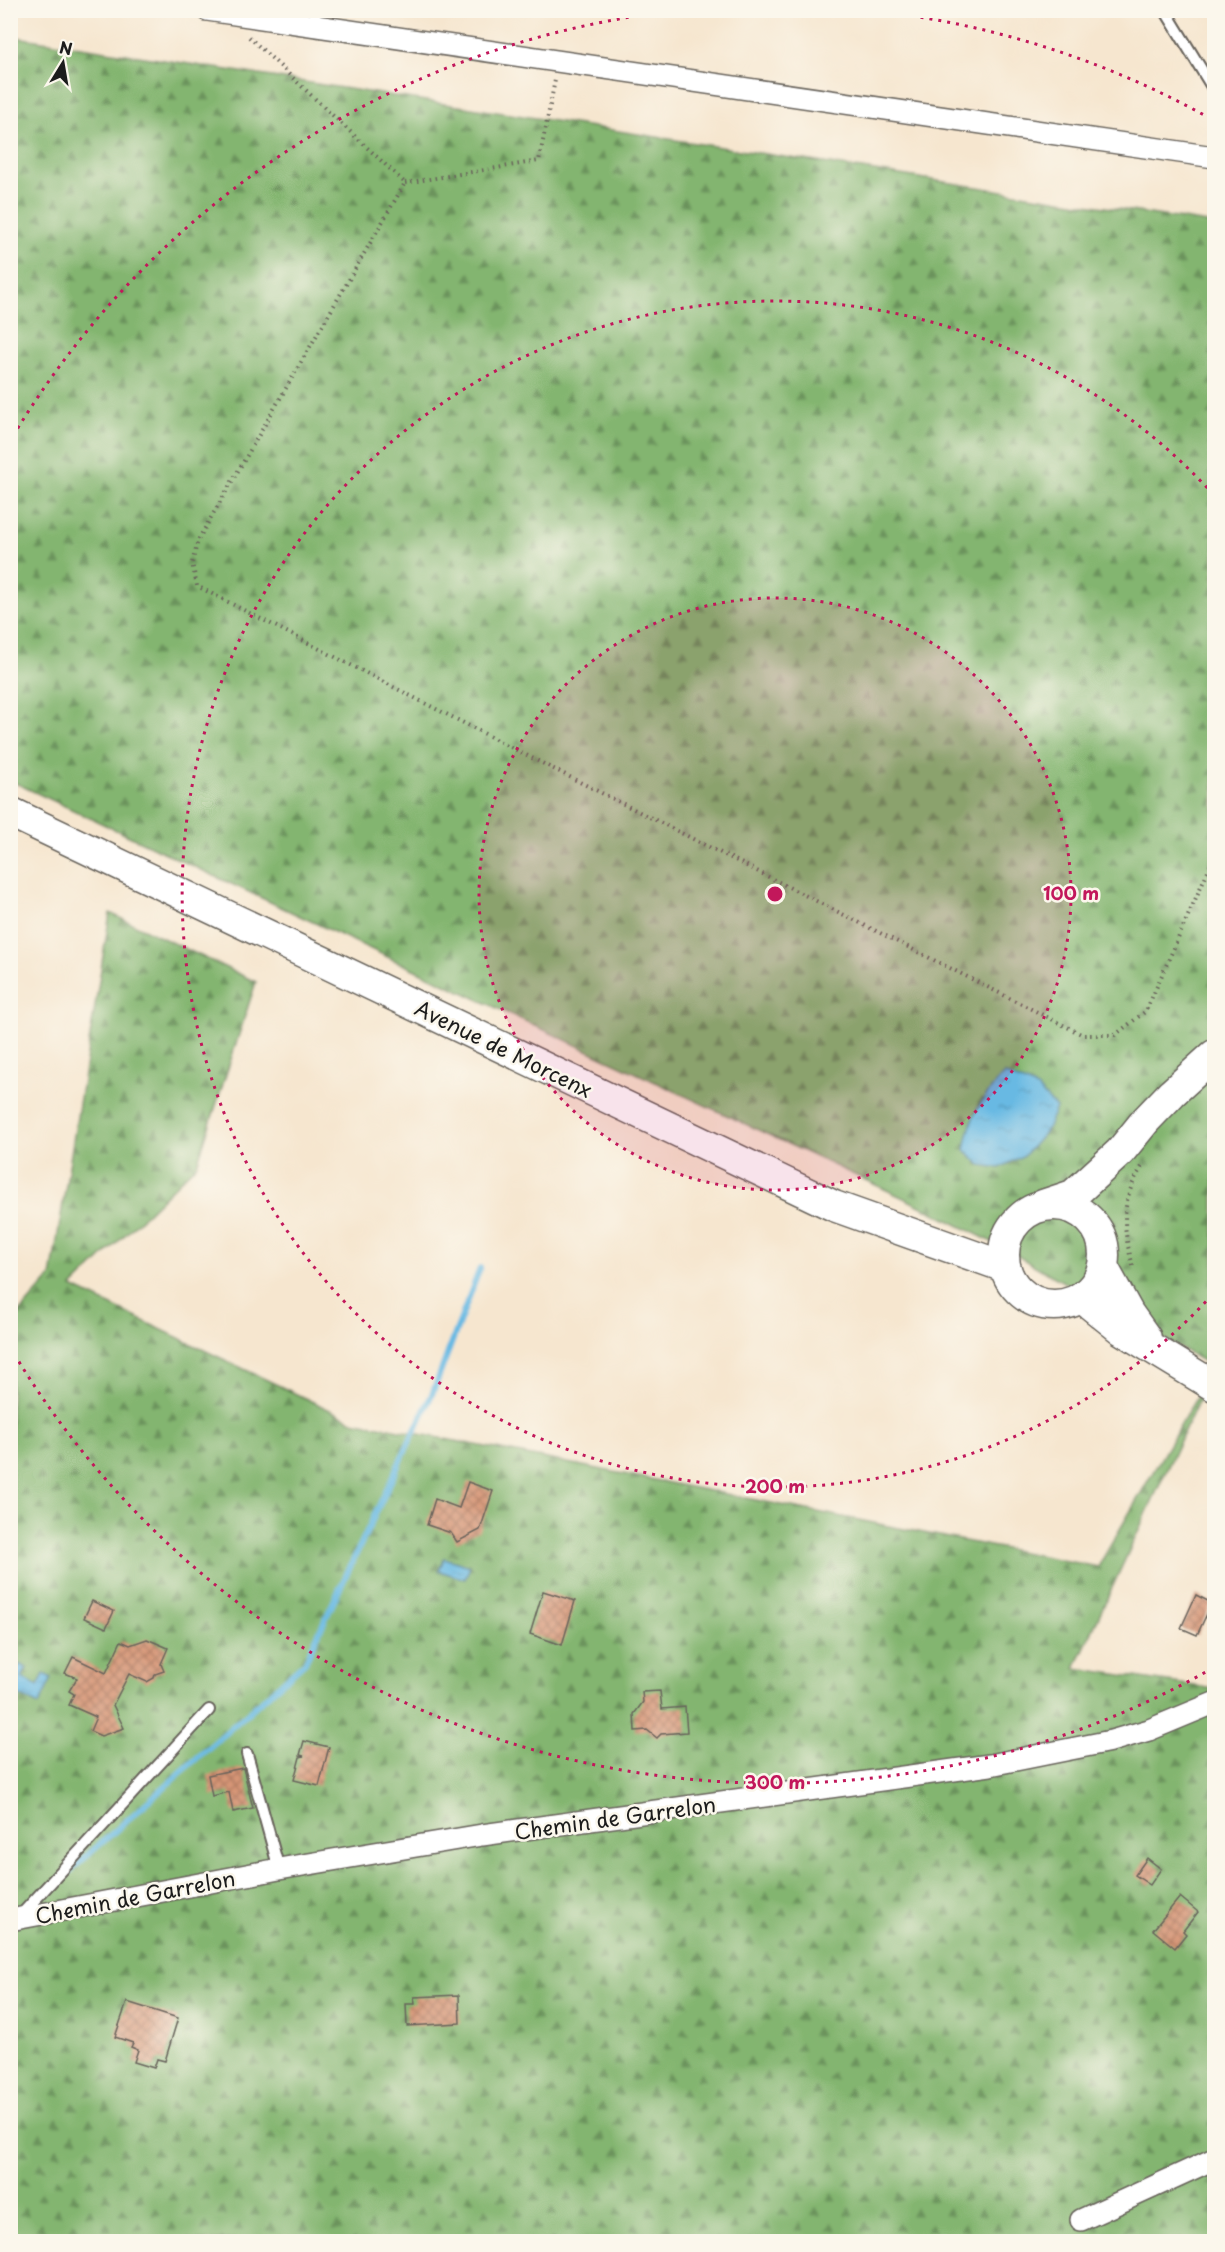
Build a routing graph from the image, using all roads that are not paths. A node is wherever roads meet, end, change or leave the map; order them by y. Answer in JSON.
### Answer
{"nodes":[{"id":1,"x":1165,"y":10,"type":"edge"},
{"id":2,"x":215,"y":12,"type":"edge"},
{"id":3,"x":314,"y":18,"type":"edge"},
{"id":4,"x":1215,"y":90,"type":"edge"},
{"id":5,"x":1215,"y":157,"type":"edge"},
{"id":6,"x":10,"y":812,"type":"edge"},
{"id":7,"x":1215,"y":1055,"type":"edge"},
{"id":8,"x":1133,"y":1157,"type":"junction"},
{"id":9,"x":1040,"y":1206,"type":"junction"},
{"id":10,"x":1097,"y":1228,"type":"junction"},
{"id":11,"x":908,"y":1234,"type":"junction"},
{"id":12,"x":1007,"y":1236,"type":"junction"},
{"id":13,"x":1005,"y":1267,"type":"junction"},
{"id":14,"x":1103,"y":1267,"type":"junction"},
{"id":15,"x":1081,"y":1297,"type":"junction"},
{"id":16,"x":1153,"y":1347,"type":"junction"},
{"id":17,"x":1215,"y":1386,"type":"edge"},
{"id":18,"x":1215,"y":1703,"type":"edge"},
{"id":19,"x":208,"y":1710,"type":"dead end"},
{"id":20,"x":247,"y":1754,"type":"dead end"},
{"id":21,"x":279,"y":1869,"type":"junction"},
{"id":22,"x":14,"y":1919,"type":"edge"},
{"id":23,"x":1215,"y":2159,"type":"edge"},
{"id":24,"x":1081,"y":2220,"type":"dead end"}],
"edges":[{"from":1,"to":4,"type":"lane"},
{"from":2,"to":3,"type":"street"},
{"from":3,"to":5,"type":"street"},
{"from":6,"to":11,"type":"main road","name":"Avenue de Morcenx"},
{"from":7,"to":8,"type":"main road"},
{"from":8,"to":9,"type":"main road"},
{"from":8,"to":10,"type":"main road"},
{"from":9,"to":10,"type":"main road"},
{"from":9,"to":12,"type":"main road"},
{"from":10,"to":14,"type":"main road"},
{"from":11,"to":12,"type":"main road"},
{"from":11,"to":13,"type":"main road","name":"Avenue de Morcenx"},
{"from":12,"to":13,"type":"main road"},
{"from":13,"to":15,"type":"main road"},
{"from":14,"to":15,"type":"main road"},
{"from":14,"to":16,"type":"main road"},
{"from":15,"to":16,"type":"main road"},
{"from":16,"to":17,"type":"main road"},
{"from":18,"to":21,"type":"street","name":"Chemin de Garrelon"},
{"from":19,"to":22,"type":"lane"},
{"from":20,"to":21,"type":"lane"},
{"from":21,"to":22,"type":"street","name":"Chemin de Garrelon"},
{"from":23,"to":24,"type":"street"}]}
